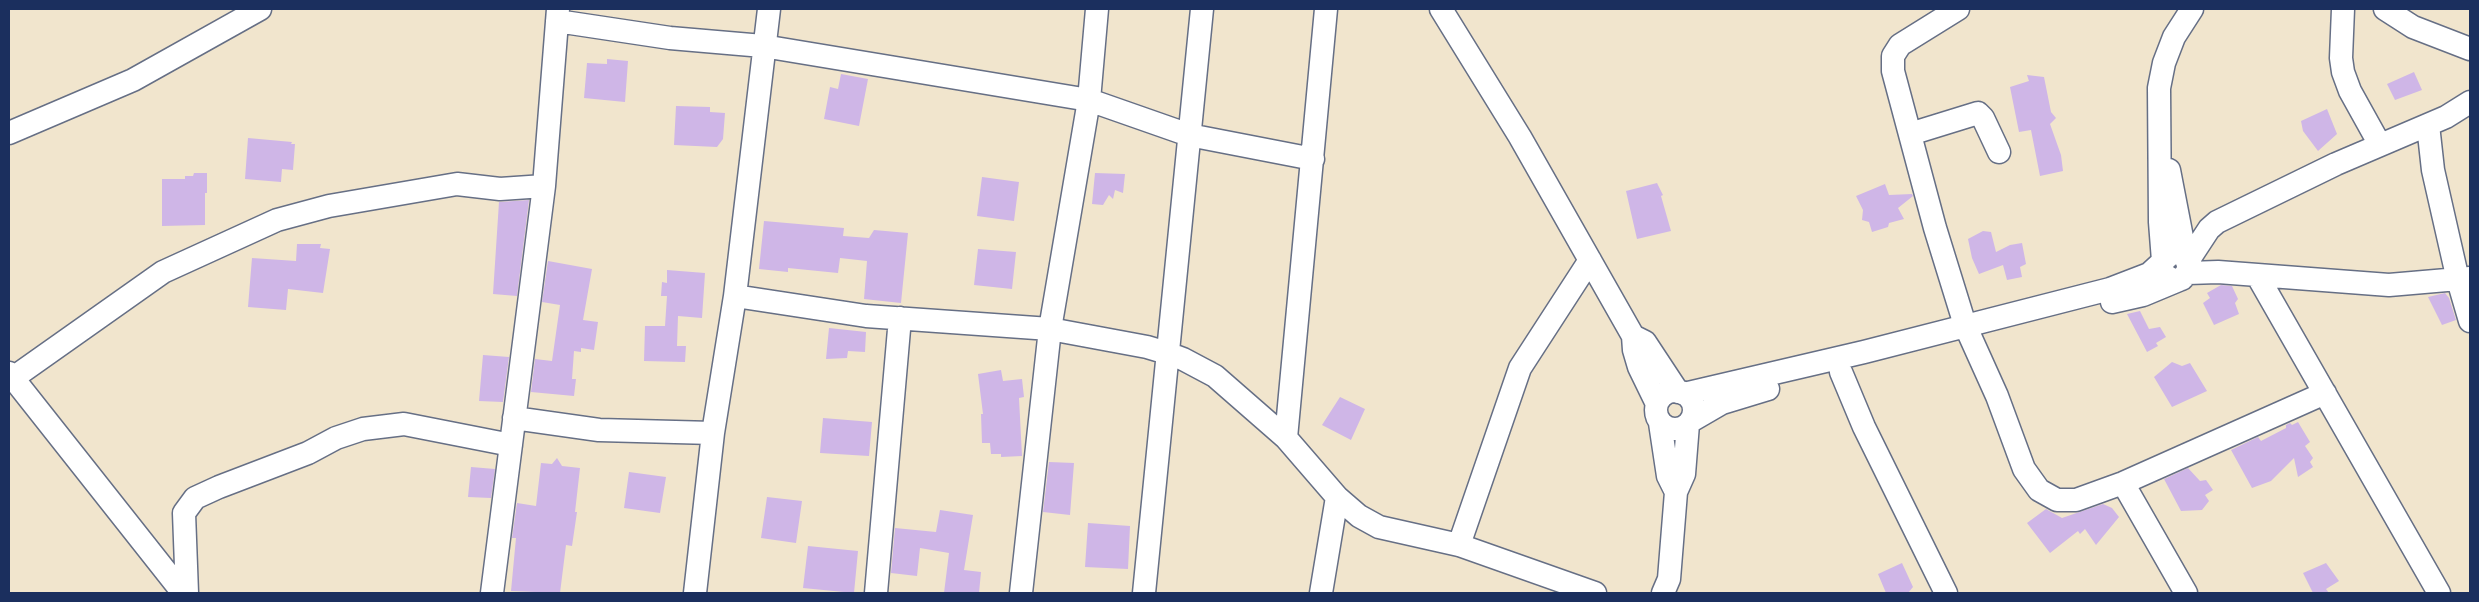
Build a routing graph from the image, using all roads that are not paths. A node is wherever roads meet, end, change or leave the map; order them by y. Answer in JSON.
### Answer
{"nodes":[{"id":1,"x":260,"y":9,"type":"edge"},
{"id":2,"x":768,"y":9,"type":"edge"},
{"id":3,"x":1097,"y":9,"type":"edge"},
{"id":4,"x":1202,"y":9,"type":"edge"},
{"id":5,"x":1326,"y":9,"type":"edge"},
{"id":6,"x":1442,"y":9,"type":"edge"},
{"id":7,"x":1958,"y":9,"type":"edge"},
{"id":8,"x":2192,"y":9,"type":"edge"},
{"id":9,"x":2343,"y":9,"type":"edge"},
{"id":10,"x":2385,"y":9,"type":"edge"},
{"id":11,"x":557,"y":15,"type":"edge"},
{"id":12,"x":763,"y":46,"type":"junction"},
{"id":13,"x":2470,"y":49,"type":"edge"},
{"id":14,"x":1089,"y":100,"type":"junction"},
{"id":15,"x":2470,"y":102,"type":"edge"},
{"id":16,"x":2159,"y":113,"type":"junction"},
{"id":17,"x":2428,"y":126,"type":"junction"},
{"id":18,"x":9,"y":132,"type":"edge"},
{"id":19,"x":1910,"y":134,"type":"junction"},
{"id":20,"x":1189,"y":135,"type":"junction"},
{"id":21,"x":2380,"y":144,"type":"junction"},
{"id":22,"x":1999,"y":152,"type":"dead end"},
{"id":23,"x":1313,"y":159,"type":"junction"},
{"id":24,"x":544,"y":186,"type":"junction"},
{"id":25,"x":1590,"y":260,"type":"junction"},
{"id":26,"x":2162,"y":262,"type":"junction"},
{"id":27,"x":2185,"y":268,"type":"junction"},
{"id":28,"x":2257,"y":275,"type":"junction"},
{"id":29,"x":2464,"y":279,"type":"edge"},
{"id":30,"x":735,"y":296,"type":"junction"},
{"id":31,"x":900,"y":318,"type":"junction"},
{"id":32,"x":2470,"y":321,"type":"edge"},
{"id":33,"x":1050,"y":330,"type":"junction"},
{"id":34,"x":1968,"y":332,"type":"junction"},
{"id":35,"x":1633,"y":336,"type":"junction"},
{"id":36,"x":1167,"y":353,"type":"junction"},
{"id":37,"x":1841,"y":372,"type":"junction"},
{"id":38,"x":11,"y":375,"type":"edge"},
{"id":39,"x":1681,"y":393,"type":"junction"},
{"id":40,"x":2325,"y":393,"type":"junction"},
{"id":41,"x":1659,"y":413,"type":"junction"},
{"id":42,"x":514,"y":418,"type":"junction"},
{"id":43,"x":1690,"y":423,"type":"junction"},
{"id":44,"x":713,"y":433,"type":"junction"},
{"id":45,"x":1286,"y":438,"type":"junction"},
{"id":46,"x":511,"y":445,"type":"junction"},
{"id":47,"x":2123,"y":483,"type":"junction"},
{"id":48,"x":1676,"y":492,"type":"junction"},
{"id":49,"x":1337,"y":497,"type":"junction"},
{"id":50,"x":1458,"y":546,"type":"junction"},
{"id":51,"x":1668,"y":588,"type":"edge"},
{"id":52,"x":2437,"y":592,"type":"edge"},
{"id":53,"x":183,"y":593,"type":"edge"},
{"id":54,"x":187,"y":593,"type":"edge"},
{"id":55,"x":492,"y":593,"type":"edge"},
{"id":56,"x":695,"y":593,"type":"edge"},
{"id":57,"x":876,"y":593,"type":"edge"},
{"id":58,"x":1021,"y":593,"type":"edge"},
{"id":59,"x":1144,"y":593,"type":"edge"},
{"id":60,"x":1321,"y":593,"type":"edge"},
{"id":61,"x":1595,"y":593,"type":"edge"},
{"id":62,"x":1946,"y":593,"type":"edge"},
{"id":63,"x":2186,"y":593,"type":"edge"}],
"edges":[{"from":1,"to":18,"type":"street"},
{"from":2,"to":12,"type":"street"},
{"from":3,"to":14,"type":"street"},
{"from":4,"to":20,"type":"street"},
{"from":5,"to":23,"type":"street"},
{"from":6,"to":25,"type":"street"},
{"from":7,"to":19,"type":"street"},
{"from":8,"to":16,"type":"street"},
{"from":9,"to":21,"type":"street"},
{"from":10,"to":13,"type":"street"},
{"from":11,"to":12,"type":"street"},
{"from":11,"to":24,"type":"street"},
{"from":12,"to":14,"type":"street"},
{"from":12,"to":30,"type":"street"},
{"from":14,"to":20,"type":"street"},
{"from":14,"to":33,"type":"street"},
{"from":15,"to":17,"type":"street"},
{"from":16,"to":26,"type":"street"},
{"from":16,"to":27,"type":"street"},
{"from":17,"to":21,"type":"street"},
{"from":17,"to":29,"type":"street"},
{"from":19,"to":22,"type":"street"},
{"from":19,"to":34,"type":"street"},
{"from":20,"to":23,"type":"street"},
{"from":20,"to":36,"type":"street"},
{"from":21,"to":27,"type":"street"},
{"from":23,"to":45,"type":"street"},
{"from":24,"to":38,"type":"street"},
{"from":24,"to":42,"type":"street"},
{"from":25,"to":35,"type":"street"},
{"from":25,"to":50,"type":"street"},
{"from":26,"to":27,"type":"street"},
{"from":26,"to":34,"type":"street"},
{"from":27,"to":28,"type":"street"},
{"from":27,"to":34,"type":"street"},
{"from":28,"to":29,"type":"street"},
{"from":28,"to":40,"type":"street"},
{"from":29,"to":32,"type":"street"},
{"from":30,"to":31,"type":"street"},
{"from":30,"to":44,"type":"street"},
{"from":31,"to":33,"type":"street"},
{"from":31,"to":57,"type":"street"},
{"from":33,"to":36,"type":"street"},
{"from":33,"to":58,"type":"street"},
{"from":34,"to":37,"type":"street"},
{"from":34,"to":39,"type":"street"},
{"from":34,"to":47,"type":"street"},
{"from":35,"to":39,"type":"street"},
{"from":35,"to":41,"type":"street"},
{"from":36,"to":45,"type":"street"},
{"from":36,"to":59,"type":"street"},
{"from":37,"to":43,"type":"street"},
{"from":37,"to":62,"type":"street"},
{"from":38,"to":53,"type":"street"},
{"from":39,"to":41,"type":"street"},
{"from":39,"to":43,"type":"street"},
{"from":40,"to":47,"type":"street"},
{"from":40,"to":52,"type":"street"},
{"from":41,"to":43,"type":"street"},
{"from":41,"to":48,"type":"street"},
{"from":42,"to":44,"type":"street"},
{"from":42,"to":46,"type":"street"},
{"from":43,"to":48,"type":"street"},
{"from":44,"to":56,"type":"street"},
{"from":45,"to":49,"type":"street"},
{"from":46,"to":54,"type":"street"},
{"from":46,"to":55,"type":"street"},
{"from":47,"to":63,"type":"street"},
{"from":48,"to":51,"type":"street"},
{"from":49,"to":50,"type":"street"},
{"from":49,"to":60,"type":"street"},
{"from":50,"to":61,"type":"street"}]}
